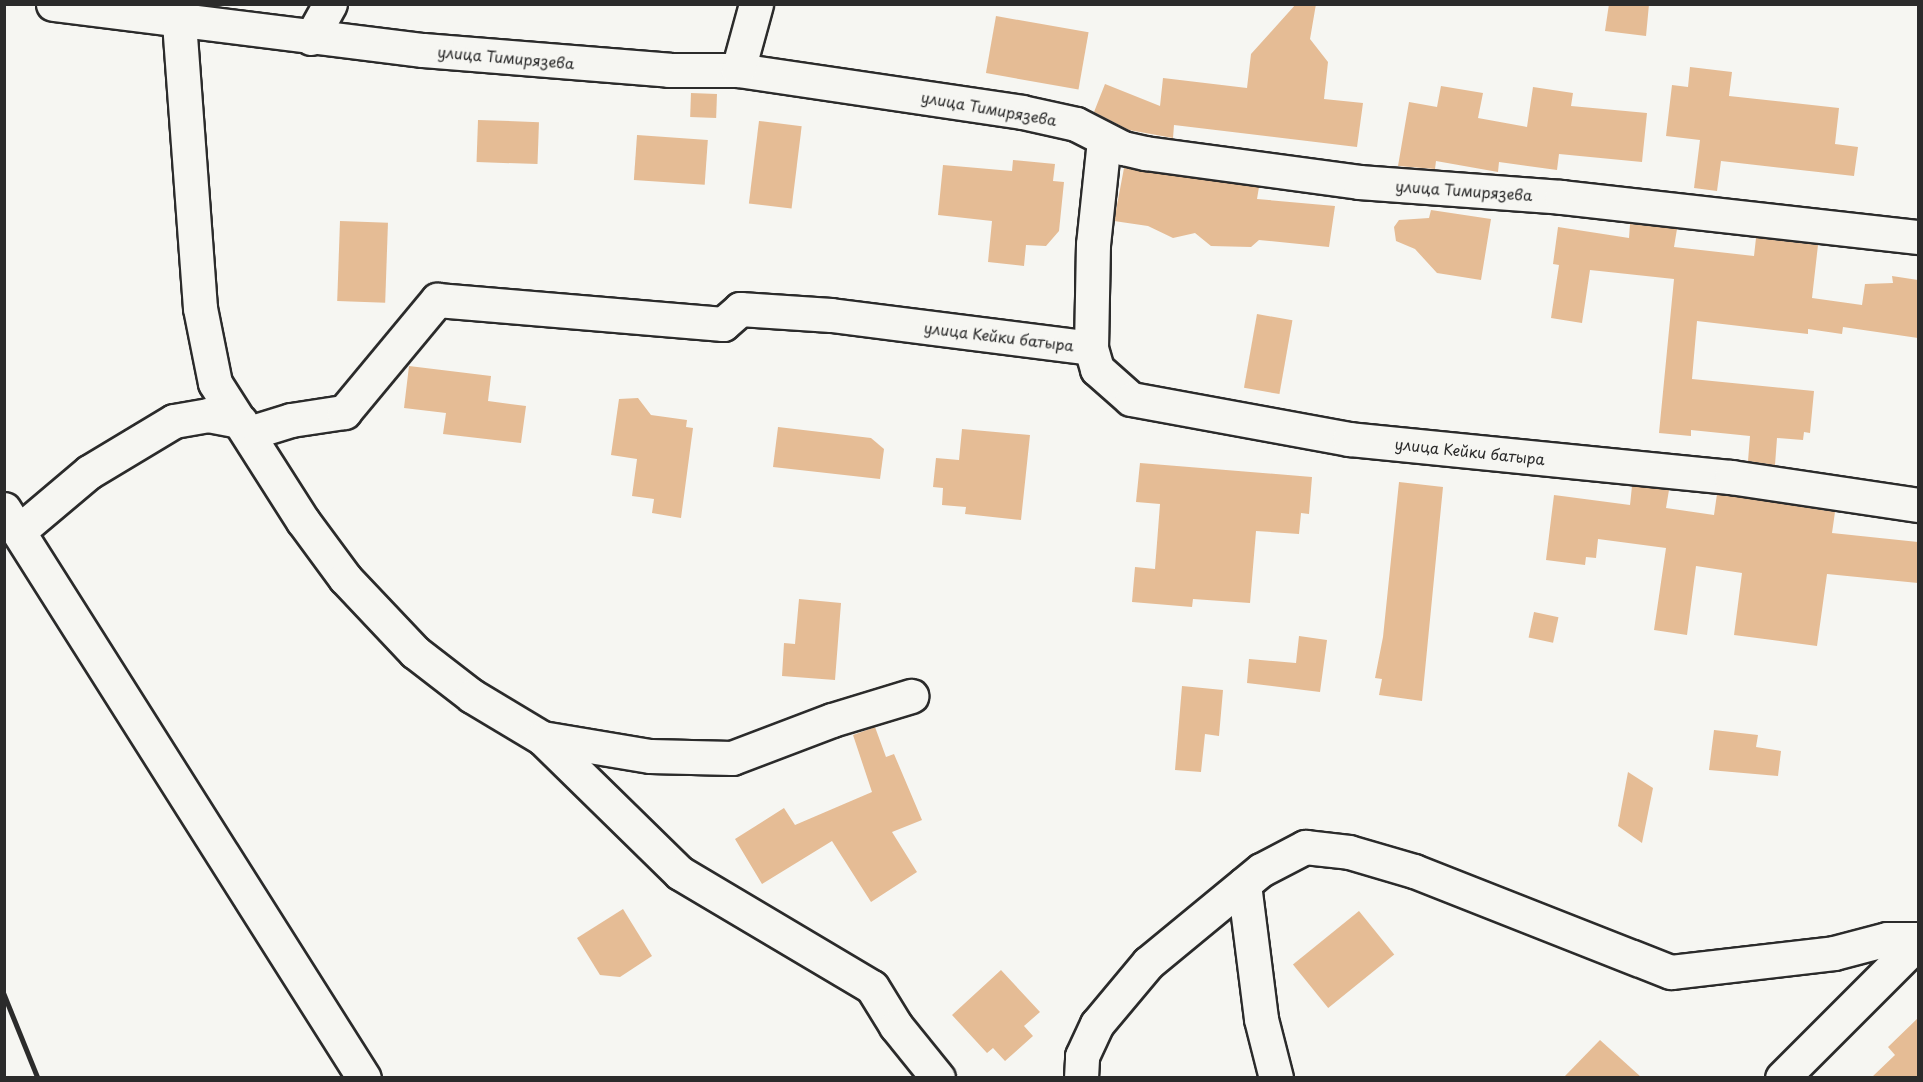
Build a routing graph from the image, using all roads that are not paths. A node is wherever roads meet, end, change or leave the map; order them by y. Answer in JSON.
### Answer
{"nodes":[{"id":1,"x":52,"y":4,"type":"edge"},
{"id":2,"x":330,"y":4,"type":"edge"},
{"id":3,"x":756,"y":4,"type":"edge"},
{"id":4,"x":179,"y":22,"type":"junction"},
{"id":5,"x":311,"y":38,"type":"junction"},
{"id":6,"x":738,"y":70,"type":"junction"},
{"id":7,"x":1104,"y":140,"type":"junction"},
{"id":8,"x":1918,"y":237,"type":"edge"},
{"id":9,"x":1091,"y":348,"type":"junction"},
{"id":10,"x":245,"y":427,"type":"junction"},
{"id":11,"x":1918,"y":505,"type":"edge"},
{"id":12,"x":12,"y":520,"type":"edge"},
{"id":13,"x":911,"y":696,"type":"dead end"},
{"id":14,"x":542,"y":738,"type":"junction"},
{"id":15,"x":1244,"y":884,"type":"junction"},
{"id":16,"x":1918,"y":941,"type":"edge"},
{"id":17,"x":364,"y":1077,"type":"edge"},
{"id":18,"x":938,"y":1077,"type":"edge"},
{"id":19,"x":1081,"y":1077,"type":"edge"},
{"id":20,"x":1276,"y":1077,"type":"edge"},
{"id":21,"x":1782,"y":1077,"type":"edge"}],
"edges":[{"from":1,"to":4,"type":"street","name":"улица Тимирязева"},
{"from":2,"to":5,"type":"street"},
{"from":3,"to":6,"type":"street"},
{"from":4,"to":5,"type":"street","name":"улица Тимирязева"},
{"from":4,"to":10,"type":"street"},
{"from":5,"to":6,"type":"street","name":"улица Тимирязева"},
{"from":6,"to":7,"type":"street","name":"улица Тимирязева"},
{"from":7,"to":8,"type":"street","name":"улица Тимирязева"},
{"from":7,"to":9,"type":"street"},
{"from":9,"to":10,"type":"street","name":"улица Кейки батыра"},
{"from":9,"to":11,"type":"street","name":"улица Кейки батыра"},
{"from":10,"to":12,"type":"street"},
{"from":10,"to":14,"type":"street"},
{"from":12,"to":17,"type":"street"},
{"from":13,"to":14,"type":"street"},
{"from":14,"to":18,"type":"street"},
{"from":15,"to":16,"type":"street"},
{"from":15,"to":19,"type":"street"},
{"from":15,"to":20,"type":"street"},
{"from":16,"to":21,"type":"street"}]}
